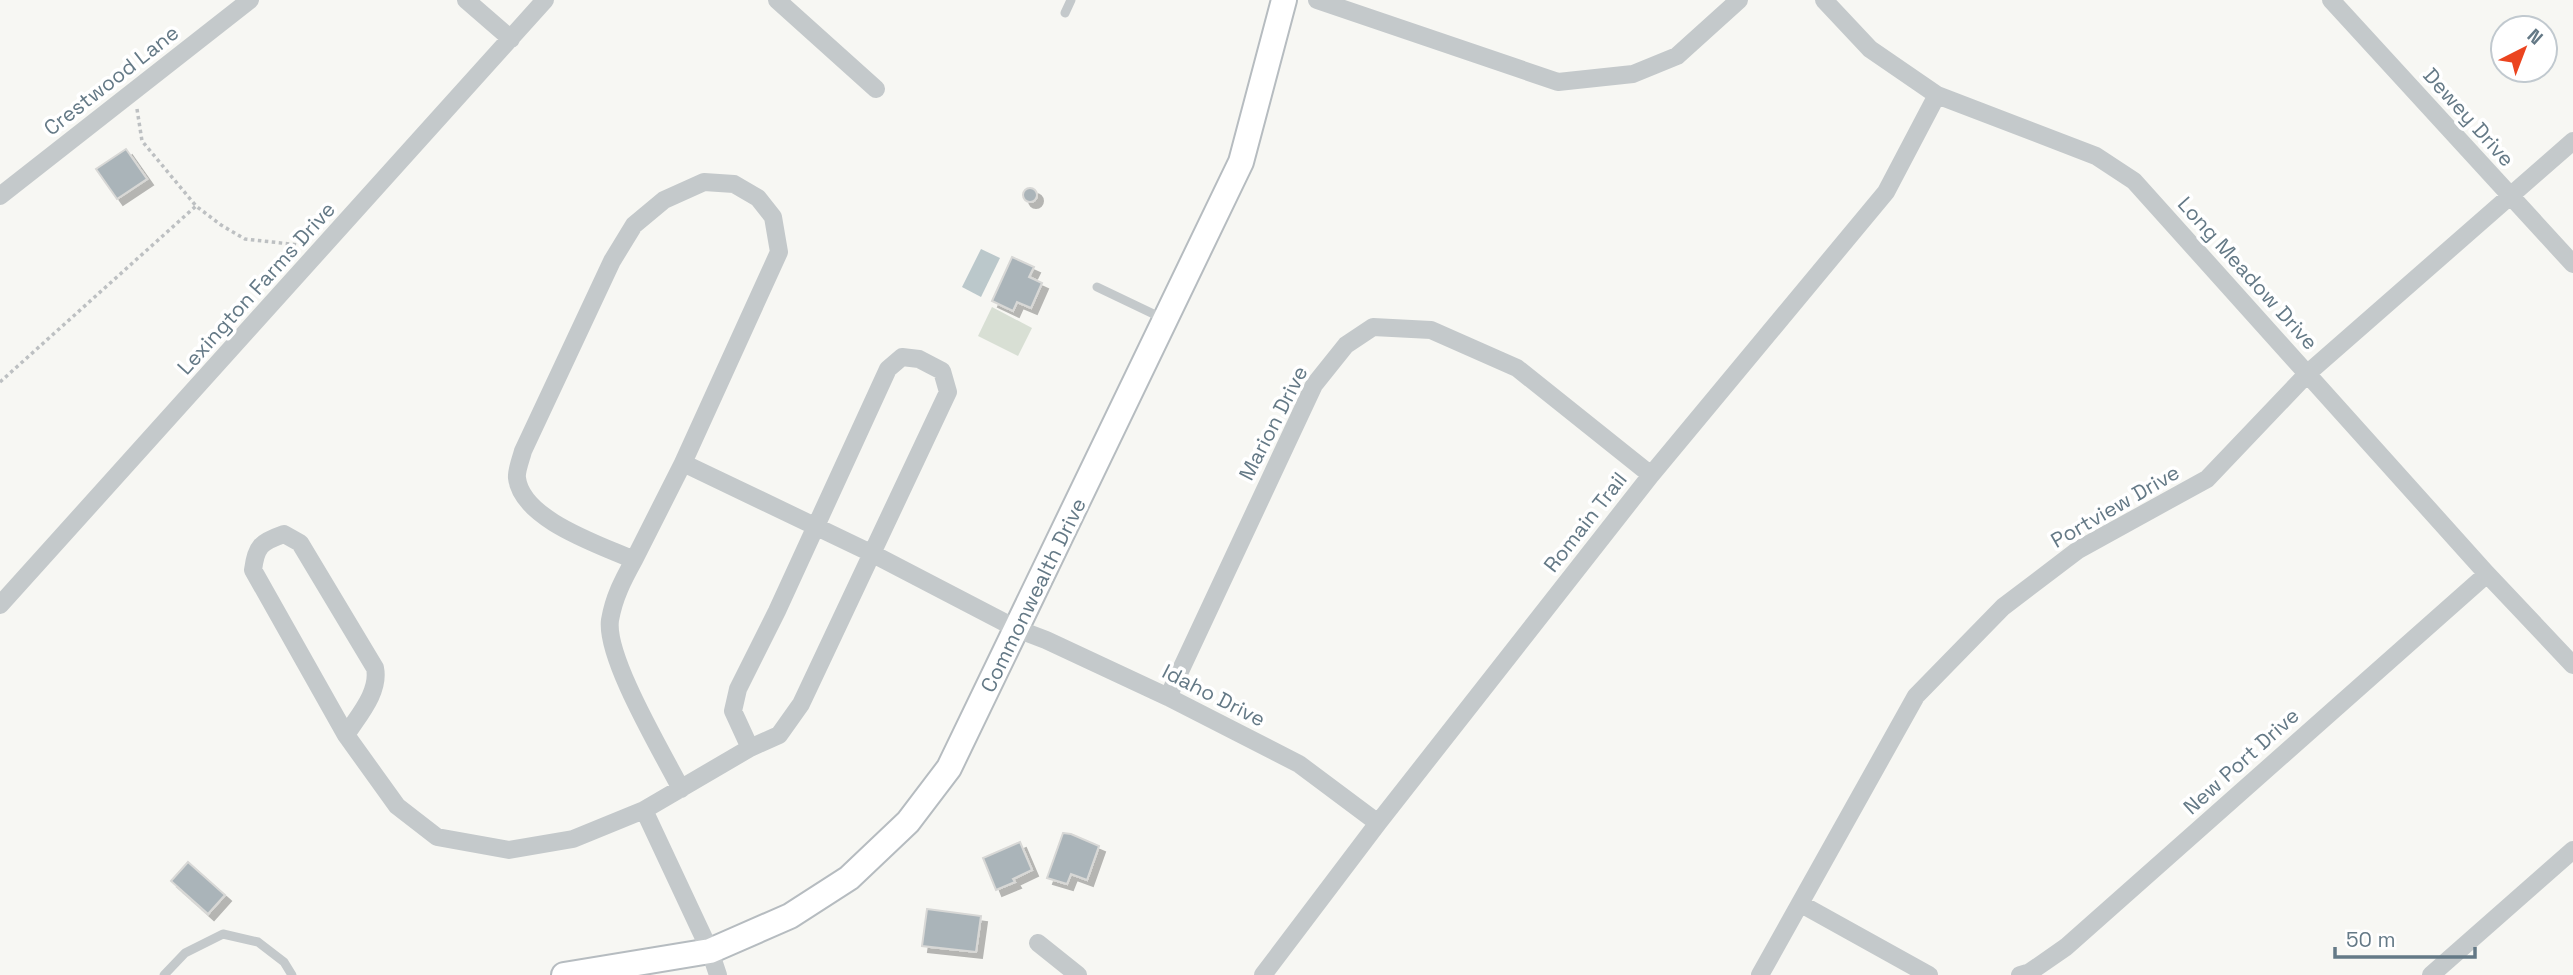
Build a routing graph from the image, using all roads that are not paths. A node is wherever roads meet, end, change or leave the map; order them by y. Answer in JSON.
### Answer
{"nodes":[{"id":1,"x":250,"y":0,"type":"edge"},
{"id":2,"x":466,"y":0,"type":"edge"},
{"id":3,"x":545,"y":0,"type":"edge"},
{"id":4,"x":777,"y":0,"type":"edge"},
{"id":5,"x":1071,"y":0,"type":"edge"},
{"id":6,"x":1284,"y":0,"type":"edge"},
{"id":7,"x":1317,"y":0,"type":"edge"},
{"id":8,"x":1739,"y":0,"type":"edge"},
{"id":9,"x":1824,"y":0,"type":"edge"},
{"id":10,"x":2331,"y":0,"type":"edge"},
{"id":11,"x":1065,"y":13,"type":"dead end"},
{"id":12,"x":511,"y":39,"type":"junction"},
{"id":13,"x":876,"y":89,"type":"dead end"},
{"id":14,"x":1937,"y":95,"type":"junction"},
{"id":15,"x":2573,"y":141,"type":"edge"},
{"id":16,"x":0,"y":196,"type":"edge"},
{"id":17,"x":2511,"y":197,"type":"junction"},
{"id":18,"x":2573,"y":264,"type":"edge"},
{"id":19,"x":1097,"y":286,"type":"dead end"},
{"id":20,"x":1165,"y":320,"type":"junction"},
{"id":21,"x":2308,"y":373,"type":"junction"},
{"id":22,"x":683,"y":463,"type":"junction"},
{"id":23,"x":1651,"y":475,"type":"junction"},
{"id":24,"x":816,"y":527,"type":"junction"},
{"id":25,"x":873,"y":554,"type":"junction"},
{"id":26,"x":634,"y":560,"type":"junction"},
{"id":27,"x":2487,"y":574,"type":"junction"},
{"id":28,"x":0,"y":605,"type":"edge"},
{"id":29,"x":1017,"y":629,"type":"junction"},
{"id":30,"x":2573,"y":665,"type":"edge"},
{"id":31,"x":1168,"y":696,"type":"junction"},
{"id":32,"x":346,"y":735,"type":"junction"},
{"id":33,"x":750,"y":748,"type":"junction"},
{"id":34,"x":681,"y":789,"type":"junction"},
{"id":35,"x":644,"y":810,"type":"junction"},
{"id":36,"x":1378,"y":823,"type":"junction"},
{"id":37,"x":2573,"y":850,"type":"edge"},
{"id":38,"x":1801,"y":904,"type":"junction"},
{"id":39,"x":1038,"y":943,"type":"dead end"},
{"id":40,"x":710,"y":951,"type":"junction"},
{"id":41,"x":164,"y":975,"type":"edge"},
{"id":42,"x":292,"y":975,"type":"edge"},
{"id":43,"x":564,"y":975,"type":"edge"},
{"id":44,"x":718,"y":975,"type":"edge"},
{"id":45,"x":1078,"y":975,"type":"edge"},
{"id":46,"x":1263,"y":975,"type":"edge"},
{"id":47,"x":1760,"y":975,"type":"edge"},
{"id":48,"x":1929,"y":975,"type":"edge"},
{"id":49,"x":2020,"y":975,"type":"edge"},
{"id":50,"x":2431,"y":975,"type":"edge"}],
"edges":[{"from":1,"to":16,"type":"street","name":"Crestwood Lane"},
{"from":2,"to":12,"type":"street"},
{"from":3,"to":12,"type":"street","name":"Lexington Farms Drive"},
{"from":4,"to":13,"type":"street"},
{"from":5,"to":11,"type":"lane"},
{"from":6,"to":20,"type":"street","name":"Commonwealth Drive"},
{"from":7,"to":8,"type":"street"},
{"from":9,"to":14,"type":"street","name":"Long Meadow Drive"},
{"from":10,"to":17,"type":"street","name":"Dewey Drive"},
{"from":12,"to":28,"type":"street","name":"Lexington Farms Drive"},
{"from":14,"to":21,"type":"street","name":"Long Meadow Drive"},
{"from":14,"to":23,"type":"street","name":"Romain Trail"},
{"from":15,"to":17,"type":"street","name":"Portview Drive"},
{"from":17,"to":18,"type":"street","name":"Dewey Drive"},
{"from":17,"to":21,"type":"street","name":"Portview Drive"},
{"from":19,"to":20,"type":"lane"},
{"from":20,"to":29,"type":"street","name":"Commonwealth Drive"},
{"from":21,"to":27,"type":"street","name":"Long Meadow Drive"},
{"from":21,"to":38,"type":"street","name":"Portview Drive"},
{"from":22,"to":24,"type":"street","name":"Idaho Drive"},
{"from":22,"to":26,"type":"street"},
{"from":22,"to":26,"type":"street"},
{"from":23,"to":31,"type":"street","name":"Marion Drive"},
{"from":23,"to":36,"type":"street","name":"Romain Trail"},
{"from":24,"to":25,"type":"street","name":"Idaho Drive"},
{"from":24,"to":25,"type":"street"},
{"from":24,"to":33,"type":"street"},
{"from":25,"to":29,"type":"street","name":"Idaho Drive"},
{"from":25,"to":33,"type":"street"},
{"from":26,"to":34,"type":"street"},
{"from":27,"to":30,"type":"street","name":"Long Meadow Drive"},
{"from":27,"to":49,"type":"street","name":"New Port Drive"},
{"from":29,"to":31,"type":"street","name":"Idaho Drive"},
{"from":29,"to":40,"type":"street","name":"Commonwealth Drive"},
{"from":31,"to":36,"type":"street","name":"Idaho Drive"},
{"from":32,"to":32,"type":"street"},
{"from":32,"to":35,"type":"street"},
{"from":33,"to":34,"type":"street"},
{"from":34,"to":35,"type":"street"},
{"from":35,"to":40,"type":"street"},
{"from":36,"to":46,"type":"street","name":"Romain Trail"},
{"from":37,"to":50,"type":"street"},
{"from":38,"to":47,"type":"street","name":"Portview Drive"},
{"from":38,"to":48,"type":"street"},
{"from":39,"to":45,"type":"street"},
{"from":40,"to":43,"type":"street","name":"Commonwealth Drive"},
{"from":40,"to":44,"type":"street"},
{"from":41,"to":42,"type":"lane"}]}
